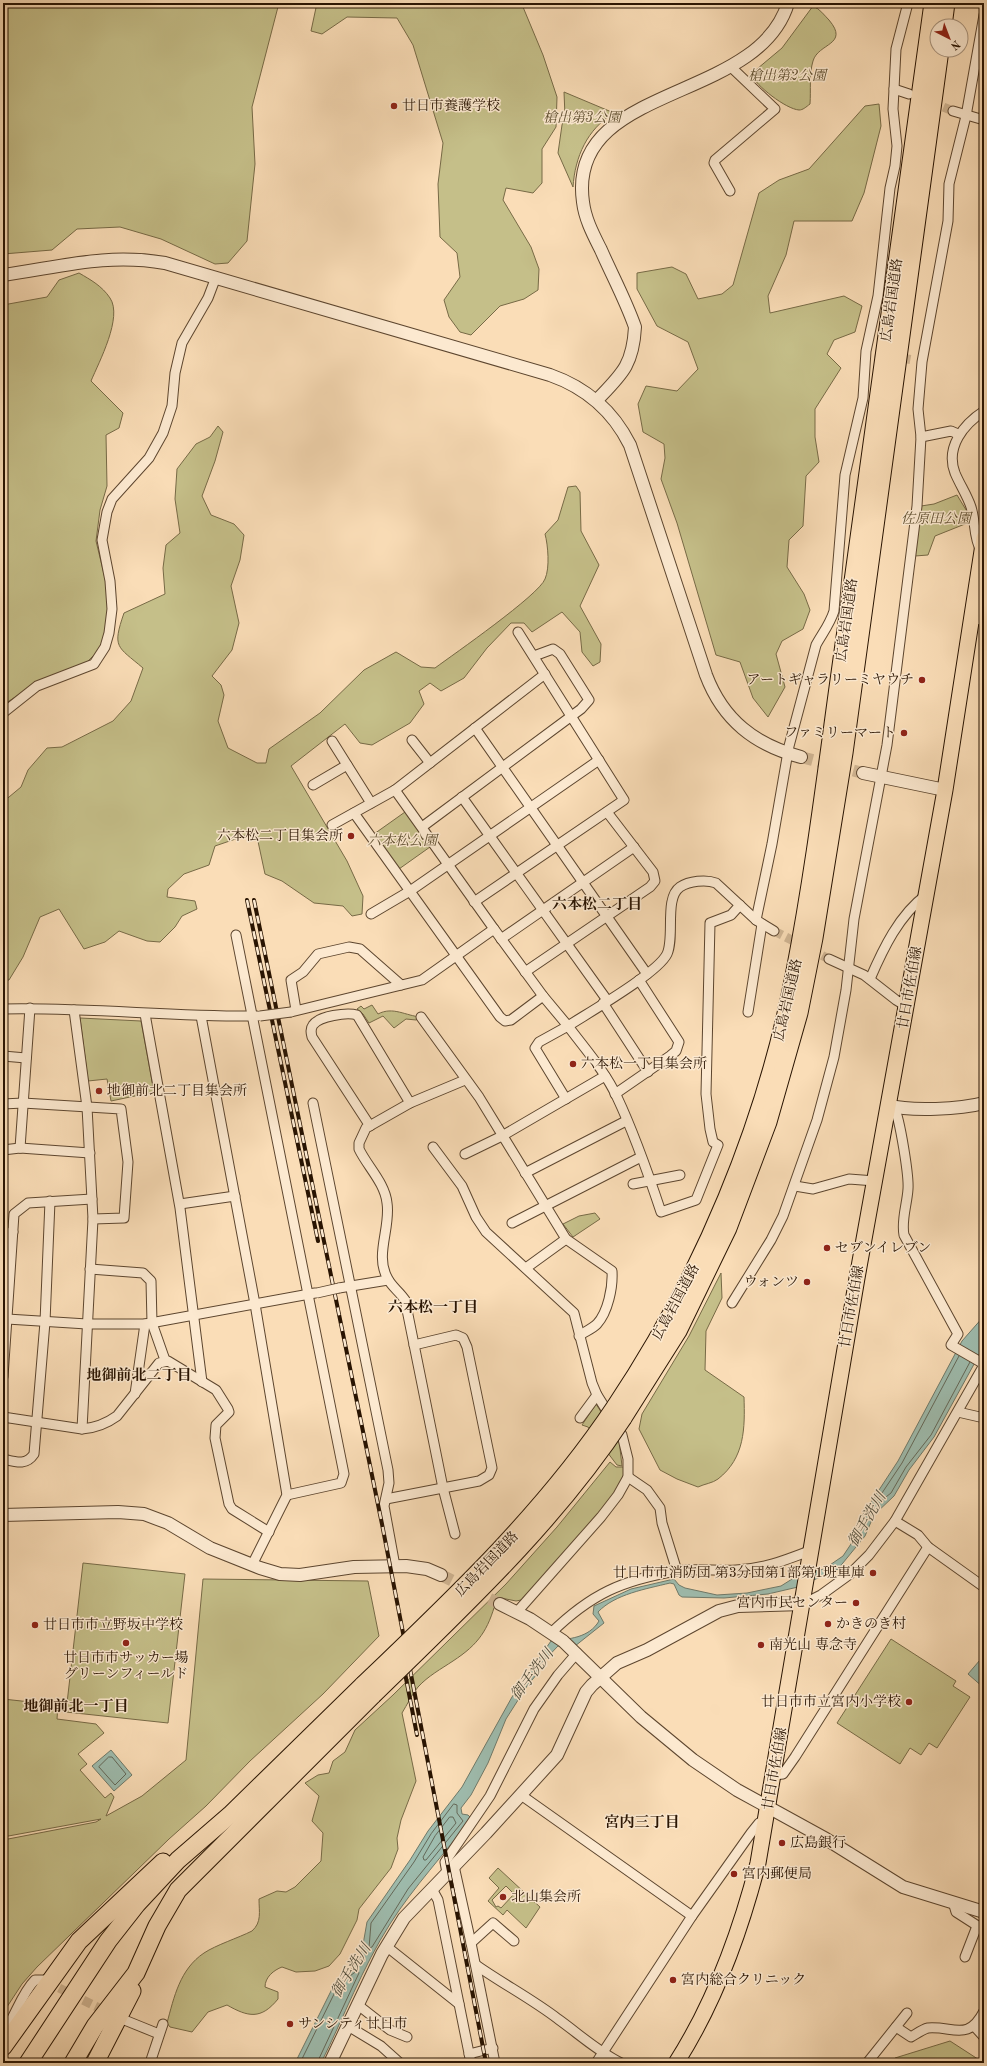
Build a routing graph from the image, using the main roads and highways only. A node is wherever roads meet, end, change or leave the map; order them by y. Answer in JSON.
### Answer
{"nodes":[{"id":1,"x":933,"y":3,"type":"edge"},
{"id":2,"x":946,"y":3,"type":"edge"},
{"id":3,"x":944,"y":18,"type":"edge"},
{"id":4,"x":939,"y":58,"type":"edge"},
{"id":5,"x":984,"y":538,"type":"edge"},
{"id":6,"x":978,"y":619,"type":"edge"},
{"id":7,"x":619,"y":1413,"type":"junction"},
{"id":8,"x":368,"y":1690,"type":"junction"},
{"id":9,"x":319,"y":1729,"type":"junction"},
{"id":10,"x":178,"y":1860,"type":"junction"},
{"id":11,"x":147,"y":1876,"type":"junction"},
{"id":12,"x":142,"y":1962,"type":"junction"},
{"id":13,"x":3,"y":2047,"type":"edge"},
{"id":14,"x":28,"y":2063,"type":"edge"},
{"id":15,"x":73,"y":2063,"type":"edge"},
{"id":16,"x":95,"y":2063,"type":"edge"},
{"id":17,"x":676,"y":2063,"type":"edge"}],
"edges":[{"from":1,"to":7,"type":"highway","name":"広島岩国道路"},
{"from":2,"to":3,"type":"highway"},
{"from":4,"to":7,"type":"highway","name":"広島岩国道路"},
{"from":5,"to":6,"type":"main road","name":"廿日市佐伯線"},
{"from":6,"to":17,"type":"main road","name":"廿日市佐伯線"},
{"from":7,"to":8,"type":"highway","name":"広島岩国道路","bridge":true},
{"from":8,"to":9,"type":"highway","name":"広島岩国道路"},
{"from":8,"to":12,"type":"highway","name":"広島岩国道路"},
{"from":9,"to":10,"type":"highway","name":"広島岩国道路"},
{"from":9,"to":11,"type":"highway"},
{"from":10,"to":11,"type":"highway"},
{"from":10,"to":14,"type":"highway"},
{"from":11,"to":13,"type":"highway"},
{"from":12,"to":15,"type":"highway"},
{"from":12,"to":16,"type":"highway"}]}
